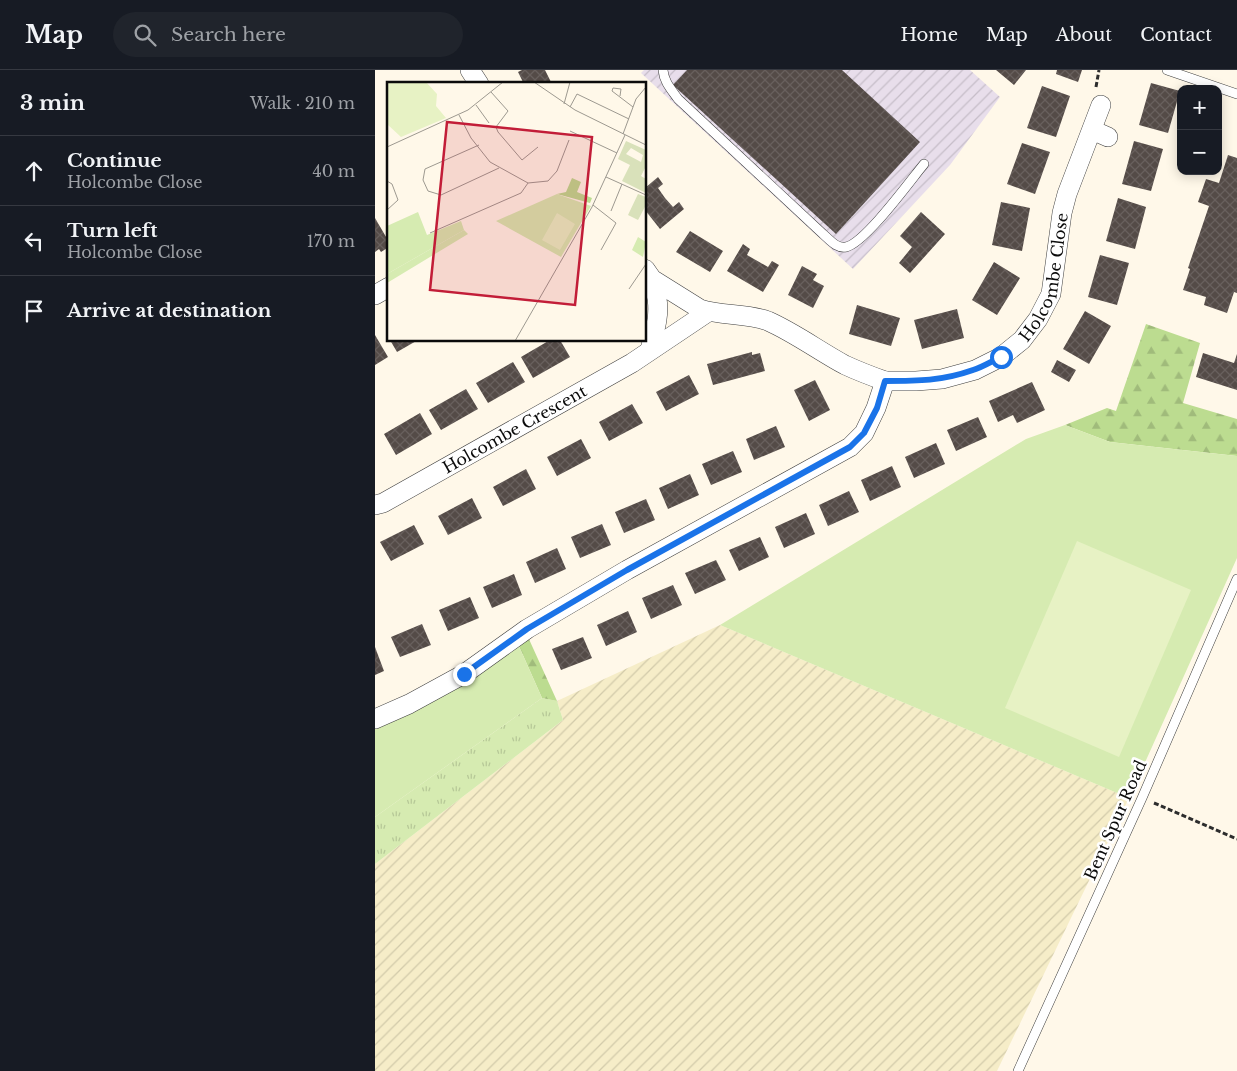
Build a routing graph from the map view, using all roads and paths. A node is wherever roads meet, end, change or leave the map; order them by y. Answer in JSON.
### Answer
{"nodes":[{"id":1,"x":470,"y":70,"type":"edge"},
{"id":2,"x":663,"y":70,"type":"edge"},
{"id":3,"x":1167,"y":70,"type":"edge"},
{"id":4,"x":478,"y":82,"type":"edge"},
{"id":5,"x":1237,"y":94,"type":"edge"},
{"id":6,"x":1101,"y":105,"type":"dead end"},
{"id":7,"x":924,"y":164,"type":"dead end"},
{"id":8,"x":648,"y":274,"type":"edge"},
{"id":9,"x":387,"y":288,"type":"edge"},
{"id":10,"x":375,"y":295,"type":"edge"},
{"id":11,"x":708,"y":312,"type":"junction"},
{"id":12,"x":650,"y":350,"type":"junction"},
{"id":13,"x":885,"y":381,"type":"junction"},
{"id":14,"x":375,"y":505,"type":"edge"},
{"id":15,"x":1237,"y":579,"type":"edge"},
{"id":16,"x":375,"y":720,"type":"edge"},
{"id":17,"x":1142,"y":798,"type":"junction"},
{"id":18,"x":1237,"y":839,"type":"edge"},
{"id":19,"x":1018,"y":1071,"type":"edge"}],
"edges":[{"from":1,"to":4,"type":"street"},
{"from":2,"to":7,"type":"lane"},
{"from":3,"to":5,"type":"lane"},
{"from":6,"to":13,"type":"street","name":"Holcombe Close"},
{"from":8,"to":11,"type":"street","name":"Holcombe Close"},
{"from":8,"to":12,"type":"street"},
{"from":9,"to":10,"type":"street"},
{"from":11,"to":12,"type":"street","name":"Holcombe Crescent"},
{"from":11,"to":13,"type":"street","name":"Holcombe Close"},
{"from":12,"to":14,"type":"street","name":"Holcombe Crescent"},
{"from":13,"to":16,"type":"street"},
{"from":15,"to":17,"type":"lane","name":"Bent Spur Road"},
{"from":17,"to":18,"type":"path"},
{"from":17,"to":19,"type":"lane","name":"Bent Spur Road"}]}
